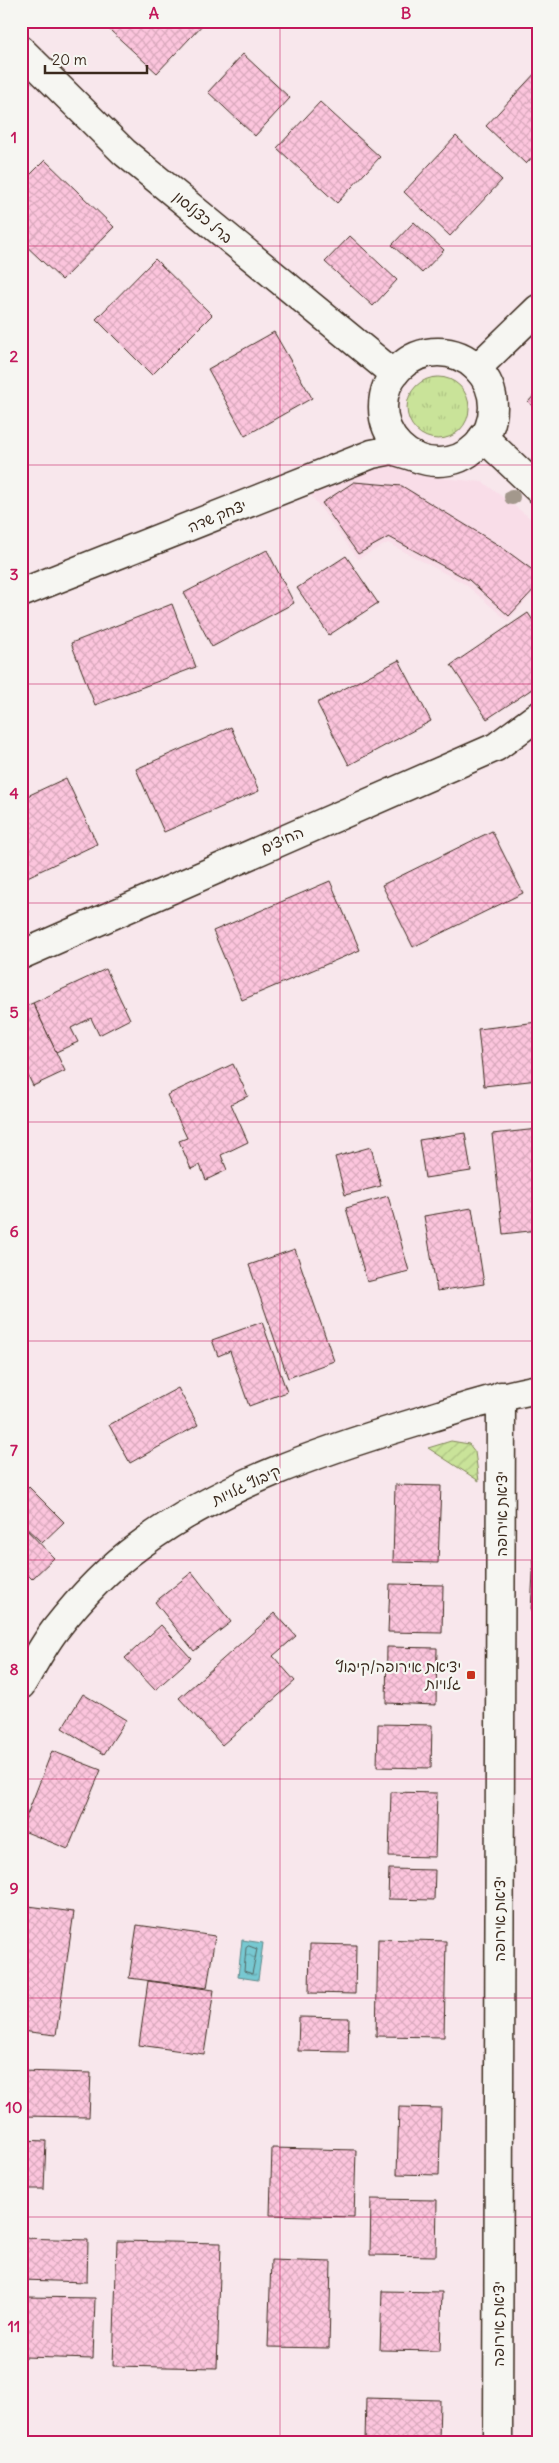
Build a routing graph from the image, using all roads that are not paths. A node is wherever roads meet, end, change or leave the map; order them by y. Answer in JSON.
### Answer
{"nodes":[{"id":1,"x":21,"y":50,"type":"edge"},
{"id":2,"x":538,"y":309,"type":"edge"},
{"id":3,"x":477,"y":368,"type":"junction"},
{"id":4,"x":394,"y":374,"type":"junction"},
{"id":5,"x":484,"y":436,"type":"junction"},
{"id":6,"x":415,"y":457,"type":"junction"},
{"id":7,"x":538,"y":489,"type":"edge"},
{"id":8,"x":21,"y":593,"type":"edge"},
{"id":9,"x":538,"y":716,"type":"edge"},
{"id":10,"x":21,"y":955,"type":"edge"},
{"id":11,"x":538,"y":1389,"type":"edge"},
{"id":12,"x":501,"y":1396,"type":"junction"},
{"id":13,"x":21,"y":1685,"type":"edge"},
{"id":14,"x":498,"y":2442,"type":"edge"}],
"edges":[{"from":1,"to":4,"type":"street","name":"ברל כצנלסון"},
{"from":2,"to":3,"type":"street"},
{"from":3,"to":4,"type":"street"},
{"from":3,"to":5,"type":"street"},
{"from":4,"to":6,"type":"street"},
{"from":5,"to":6,"type":"street"},
{"from":5,"to":7,"type":"street"},
{"from":6,"to":8,"type":"street","name":"יצחק שדה"},
{"from":9,"to":10,"type":"street","name":"החיצים"},
{"from":11,"to":12,"type":"street","name":"קיבוץ גלויות"},
{"from":12,"to":13,"type":"street","name":"קיבוץ גלויות"},
{"from":12,"to":14,"type":"street","name":"יציאת אירופה"}]}
